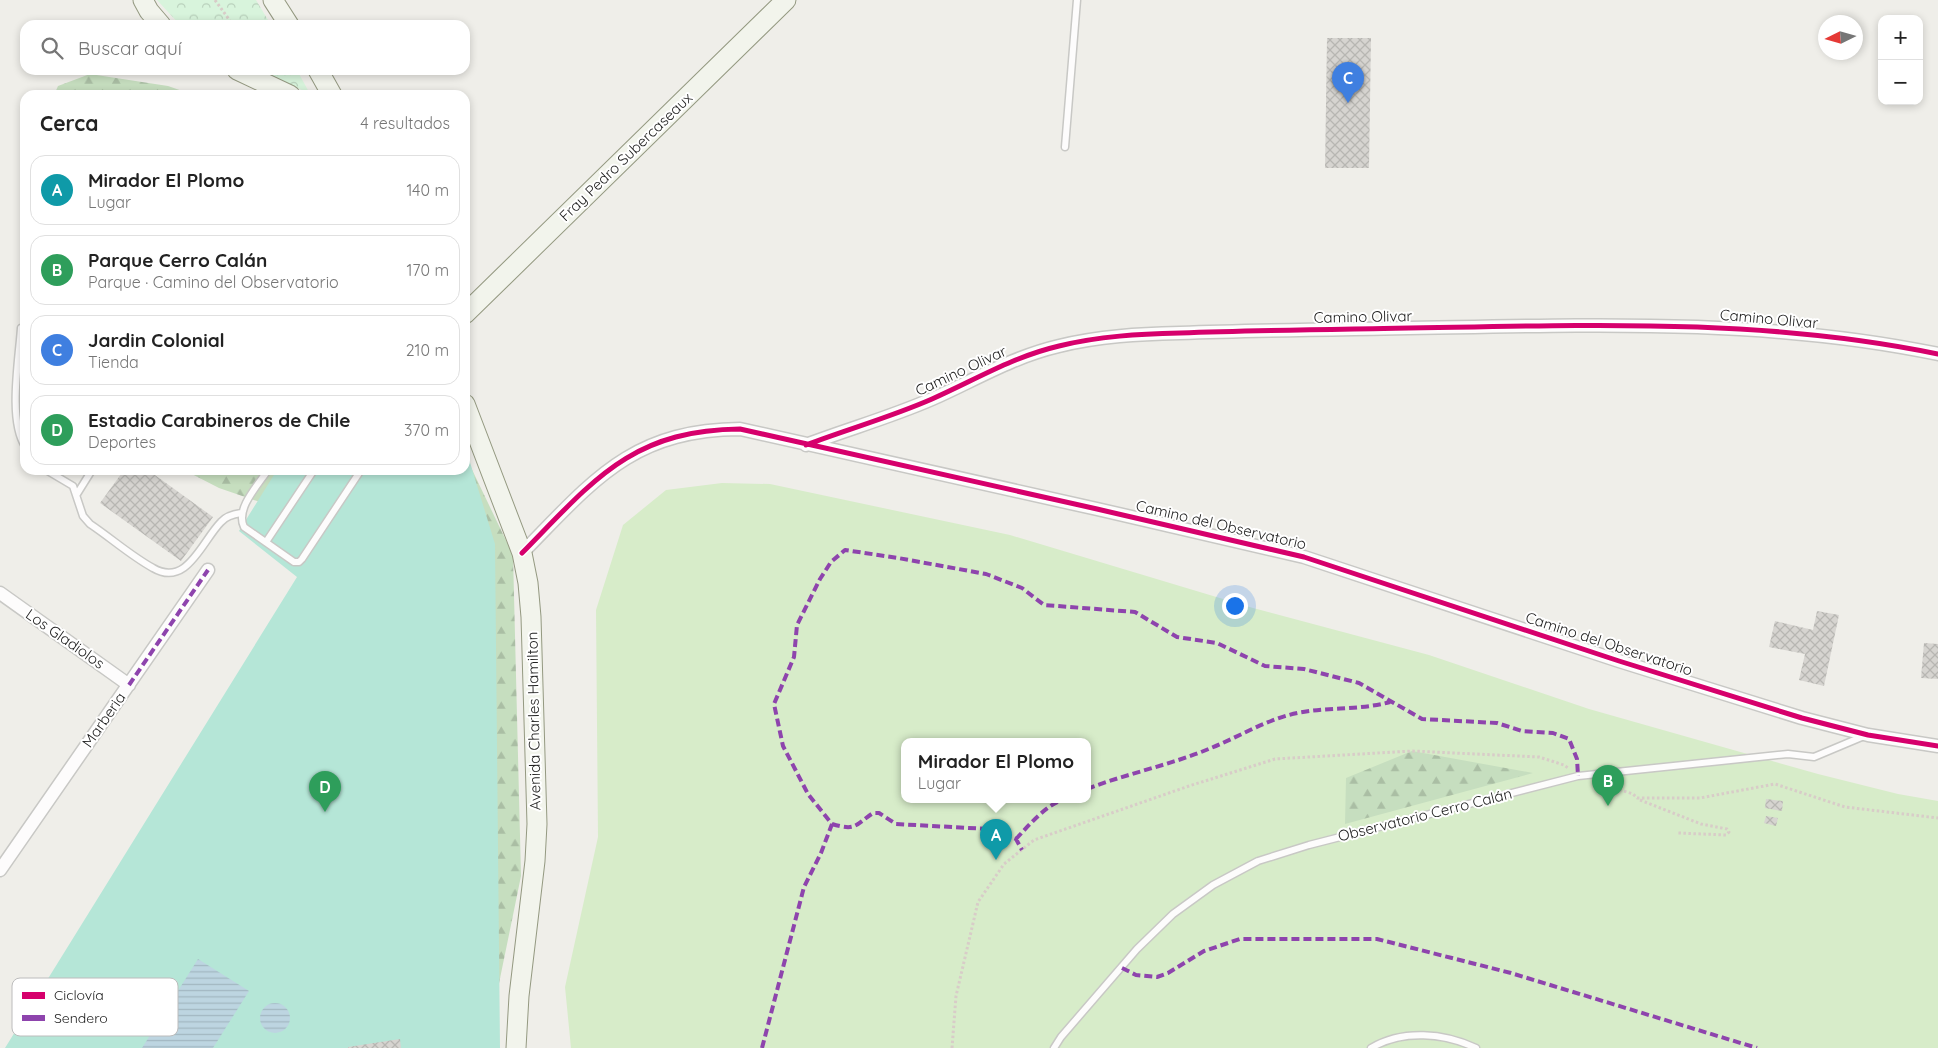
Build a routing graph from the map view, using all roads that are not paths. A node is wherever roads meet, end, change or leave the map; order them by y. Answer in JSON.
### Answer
{"nodes":[{"id":1,"x":143,"y":0,"type":"edge"},
{"id":2,"x":273,"y":0,"type":"edge"},
{"id":3,"x":786,"y":0,"type":"edge"},
{"id":4,"x":1077,"y":0,"type":"edge"},
{"id":5,"x":157,"y":20,"type":"edge"},
{"id":6,"x":286,"y":20,"type":"edge"},
{"id":7,"x":248,"y":75,"type":"edge"},
{"id":8,"x":321,"y":75,"type":"edge"},
{"id":9,"x":279,"y":90,"type":"edge"},
{"id":10,"x":329,"y":90,"type":"edge"},
{"id":11,"x":1065,"y":147,"type":"dead end"},
{"id":12,"x":470,"y":309,"type":"edge"},
{"id":13,"x":20,"y":343,"type":"edge"},
{"id":14,"x":1938,"y":354,"type":"edge"},
{"id":15,"x":470,"y":417,"type":"edge"},
{"id":16,"x":20,"y":438,"type":"edge"},
{"id":17,"x":806,"y":445,"type":"junction"},
{"id":18,"x":54,"y":475,"type":"edge"},
{"id":19,"x":89,"y":475,"type":"edge"},
{"id":20,"x":265,"y":475,"type":"edge"},
{"id":21,"x":311,"y":475,"type":"edge"},
{"id":22,"x":358,"y":475,"type":"edge"},
{"id":23,"x":77,"y":494,"type":"junction"},
{"id":24,"x":241,"y":513,"type":"junction"},
{"id":25,"x":266,"y":542,"type":"junction"},
{"id":26,"x":522,"y":553,"type":"junction"},
{"id":27,"x":208,"y":570,"type":"dead end"},
{"id":28,"x":0,"y":593,"type":"edge"},
{"id":29,"x":129,"y":685,"type":"junction"},
{"id":30,"x":1868,"y":734,"type":"junction"},
{"id":31,"x":1938,"y":746,"type":"edge"},
{"id":32,"x":0,"y":870,"type":"edge"},
{"id":33,"x":516,"y":1048,"type":"edge"},
{"id":34,"x":1054,"y":1048,"type":"edge"},
{"id":35,"x":1371,"y":1048,"type":"edge"},
{"id":36,"x":1476,"y":1048,"type":"edge"}],
"edges":[{"from":1,"to":5,"type":"main road"},
{"from":2,"to":6,"type":"main road"},
{"from":3,"to":12,"type":"main road","name":"Fray Pedro Subercaseaux"},
{"from":4,"to":11,"type":"lane"},
{"from":7,"to":9,"type":"main road"},
{"from":8,"to":10,"type":"main road"},
{"from":13,"to":16,"type":"lane"},
{"from":14,"to":17,"type":"street","name":"Camino Olivar"},
{"from":15,"to":26,"type":"main road","name":"Avenida Charles Hamilton"},
{"from":17,"to":26,"type":"street","name":"Camino del Observatorio"},
{"from":17,"to":30,"type":"street","name":"Camino del Observatorio"},
{"from":18,"to":23,"type":"lane"},
{"from":19,"to":23,"type":"lane"},
{"from":20,"to":24,"type":"lane"},
{"from":21,"to":25,"type":"lane"},
{"from":22,"to":25,"type":"lane"},
{"from":23,"to":24,"type":"lane"},
{"from":24,"to":25,"type":"lane"},
{"from":26,"to":33,"type":"main road","name":"Avenida Charles Hamilton"},
{"from":27,"to":29,"type":"street","name":"Marberia"},
{"from":28,"to":29,"type":"street","name":"Los Gladiolos"},
{"from":29,"to":32,"type":"street","name":"Marberia"},
{"from":30,"to":31,"type":"street","name":"Camino del Observatorio"},
{"from":30,"to":34,"type":"lane","name":"Observatorio Cerro Calán"},
{"from":35,"to":36,"type":"lane"}]}
